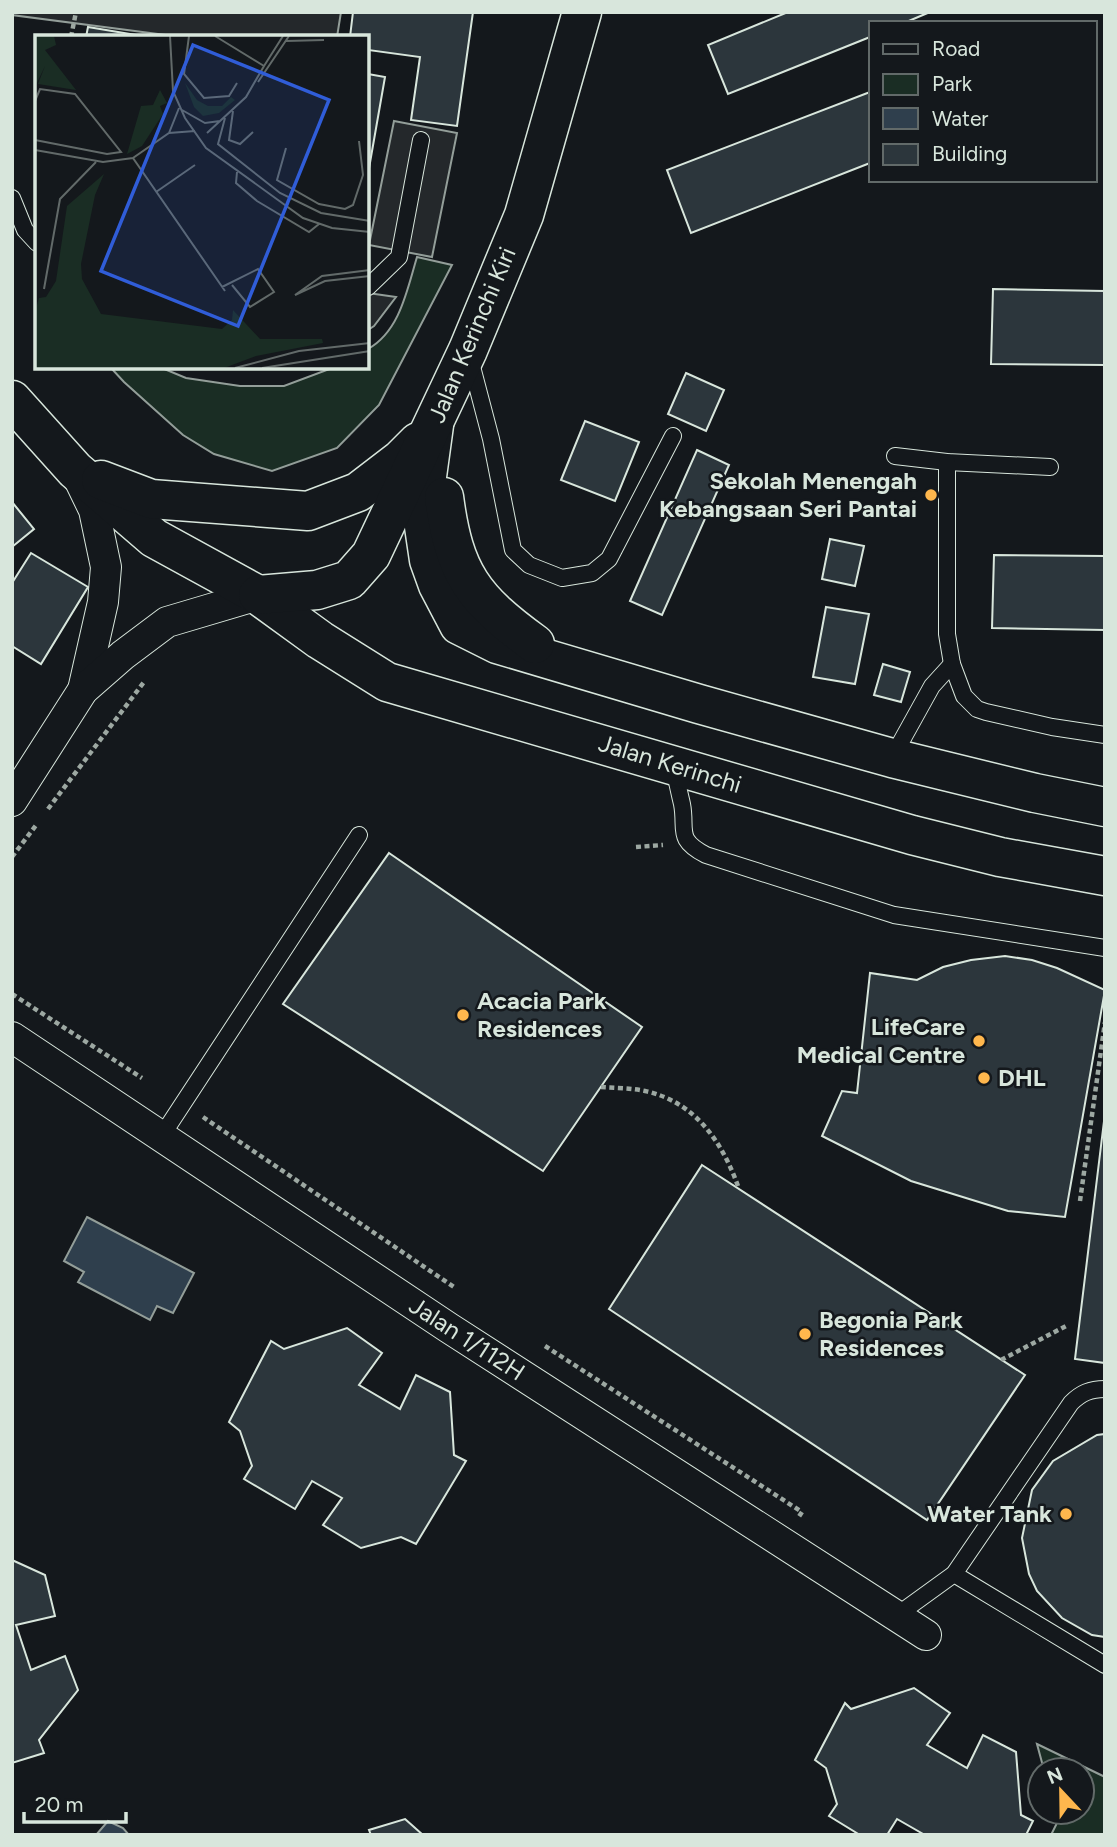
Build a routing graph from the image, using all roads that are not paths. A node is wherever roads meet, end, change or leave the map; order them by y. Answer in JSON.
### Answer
{"nodes":[{"id":1,"x":562,"y":12,"type":"edge"},
{"id":2,"x":582,"y":12,"type":"edge"},
{"id":3,"x":563,"y":76,"type":"junction"},
{"id":4,"x":421,"y":140,"type":"dead end"},
{"id":5,"x":12,"y":198,"type":"edge"},
{"id":6,"x":35,"y":241,"type":"edge"},
{"id":7,"x":369,"y":286,"type":"edge"},
{"id":8,"x":468,"y":350,"type":"junction"},
{"id":9,"x":12,"y":400,"type":"edge"},
{"id":10,"x":434,"y":425,"type":"junction"},
{"id":11,"x":673,"y":436,"type":"dead end"},
{"id":12,"x":895,"y":456,"type":"dead end"},
{"id":13,"x":947,"y":462,"type":"junction"},
{"id":14,"x":1050,"y":467,"type":"dead end"},
{"id":15,"x":75,"y":470,"type":"junction"},
{"id":16,"x":258,"y":595,"type":"junction"},
{"id":17,"x":952,"y":664,"type":"junction"},
{"id":18,"x":83,"y":690,"type":"junction"},
{"id":19,"x":1105,"y":735,"type":"edge"},
{"id":20,"x":892,"y":758,"type":"junction"},
{"id":21,"x":674,"y":765,"type":"junction"},
{"id":22,"x":12,"y":801,"type":"edge"},
{"id":23,"x":1105,"y":807,"type":"edge"},
{"id":24,"x":359,"y":835,"type":"dead end"},
{"id":25,"x":1105,"y":876,"type":"edge"},
{"id":26,"x":1105,"y":948,"type":"edge"},
{"id":27,"x":12,"y":1037,"type":"edge"},
{"id":28,"x":161,"y":1137,"type":"junction"},
{"id":29,"x":1105,"y":1389,"type":"edge"},
{"id":30,"x":954,"y":1574,"type":"junction"},
{"id":31,"x":896,"y":1616,"type":"junction"},
{"id":32,"x":926,"y":1635,"type":"dead end"},
{"id":33,"x":1105,"y":1665,"type":"edge"}],
"edges":[{"from":1,"to":3,"type":"main road","name":"Jalan Kerinchi Kiri"},
{"from":2,"to":3,"type":"main road","name":"Jalan Kerinchi Kiri"},
{"from":3,"to":8,"type":"main road","name":"Jalan Kerinchi Kiri"},
{"from":4,"to":7,"type":"lane"},
{"from":5,"to":6,"type":"lane"},
{"from":8,"to":10,"type":"main road","name":"Jalan Kerinchi Kiri"},
{"from":8,"to":11,"type":"lane"},
{"from":9,"to":15,"type":"main road","name":"Jalan Kerinchi"},
{"from":10,"to":15,"type":"main road","name":"Jalan Kerinchi"},
{"from":10,"to":16,"type":"main road","name":"Jalan Kerinchi Kiri"},
{"from":10,"to":20,"type":"main road"},
{"from":12,"to":13,"type":"lane"},
{"from":13,"to":14,"type":"lane"},
{"from":13,"to":17,"type":"lane"},
{"from":15,"to":16,"type":"main road","name":"Jalan Kerinchi"},
{"from":15,"to":18,"type":"street"},
{"from":16,"to":18,"type":"street"},
{"from":16,"to":21,"type":"main road","name":"Jalan Kerinchi"},
{"from":17,"to":19,"type":"lane"},
{"from":17,"to":20,"type":"lane"},
{"from":18,"to":22,"type":"street"},
{"from":20,"to":23,"type":"main road"},
{"from":21,"to":25,"type":"main road","name":"Jalan Kerinchi"},
{"from":21,"to":26,"type":"lane"},
{"from":24,"to":28,"type":"lane"},
{"from":27,"to":28,"type":"street","name":"Jalan 1/112H"},
{"from":28,"to":31,"type":"street","name":"Jalan 1/112H"},
{"from":29,"to":30,"type":"lane"},
{"from":30,"to":31,"type":"lane"},
{"from":30,"to":33,"type":"lane"},
{"from":31,"to":32,"type":"street","name":"Jalan 1/112H"}]}
